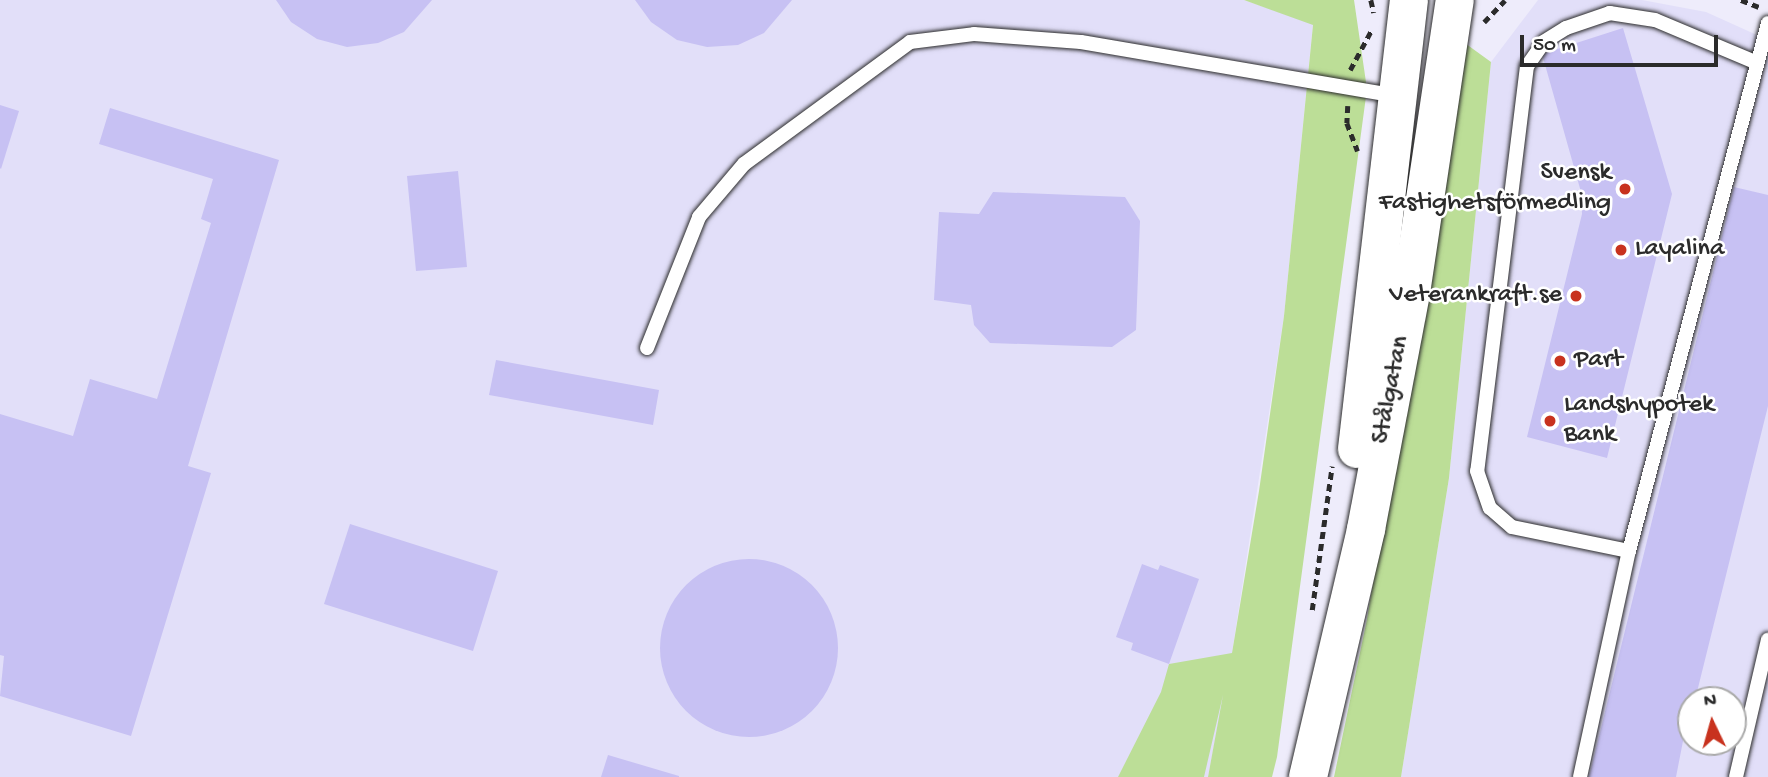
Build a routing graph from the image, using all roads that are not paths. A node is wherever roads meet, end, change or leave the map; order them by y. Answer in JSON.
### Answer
{"nodes":[{"id":1,"x":1409,"y":0,"type":"edge"},
{"id":2,"x":1455,"y":0,"type":"edge"},
{"id":3,"x":1768,"y":23,"type":"edge"},
{"id":4,"x":1755,"y":62,"type":"junction"},
{"id":5,"x":1399,"y":96,"type":"junction"},
{"id":6,"x":647,"y":348,"type":"dead end"},
{"id":7,"x":1629,"y":551,"type":"junction"},
{"id":8,"x":1767,"y":649,"type":"edge"},
{"id":9,"x":1336,"y":653,"type":"junction"},
{"id":10,"x":1308,"y":777,"type":"edge"},
{"id":11,"x":1580,"y":777,"type":"edge"},
{"id":12,"x":1736,"y":777,"type":"edge"}],
"edges":[{"from":1,"to":5,"type":"main road","name":"Stålgatan"},
{"from":2,"to":9,"type":"main road","name":"Stålgatan"},
{"from":3,"to":4,"type":"lane"},
{"from":4,"to":7,"type":"lane"},
{"from":4,"to":7,"type":"lane"},
{"from":5,"to":6,"type":"lane"},
{"from":5,"to":9,"type":"main road","name":"Stålgatan"},
{"from":7,"to":11,"type":"lane"},
{"from":8,"to":12,"type":"lane"},
{"from":9,"to":10,"type":"main road","name":"Stålgatan"}]}
